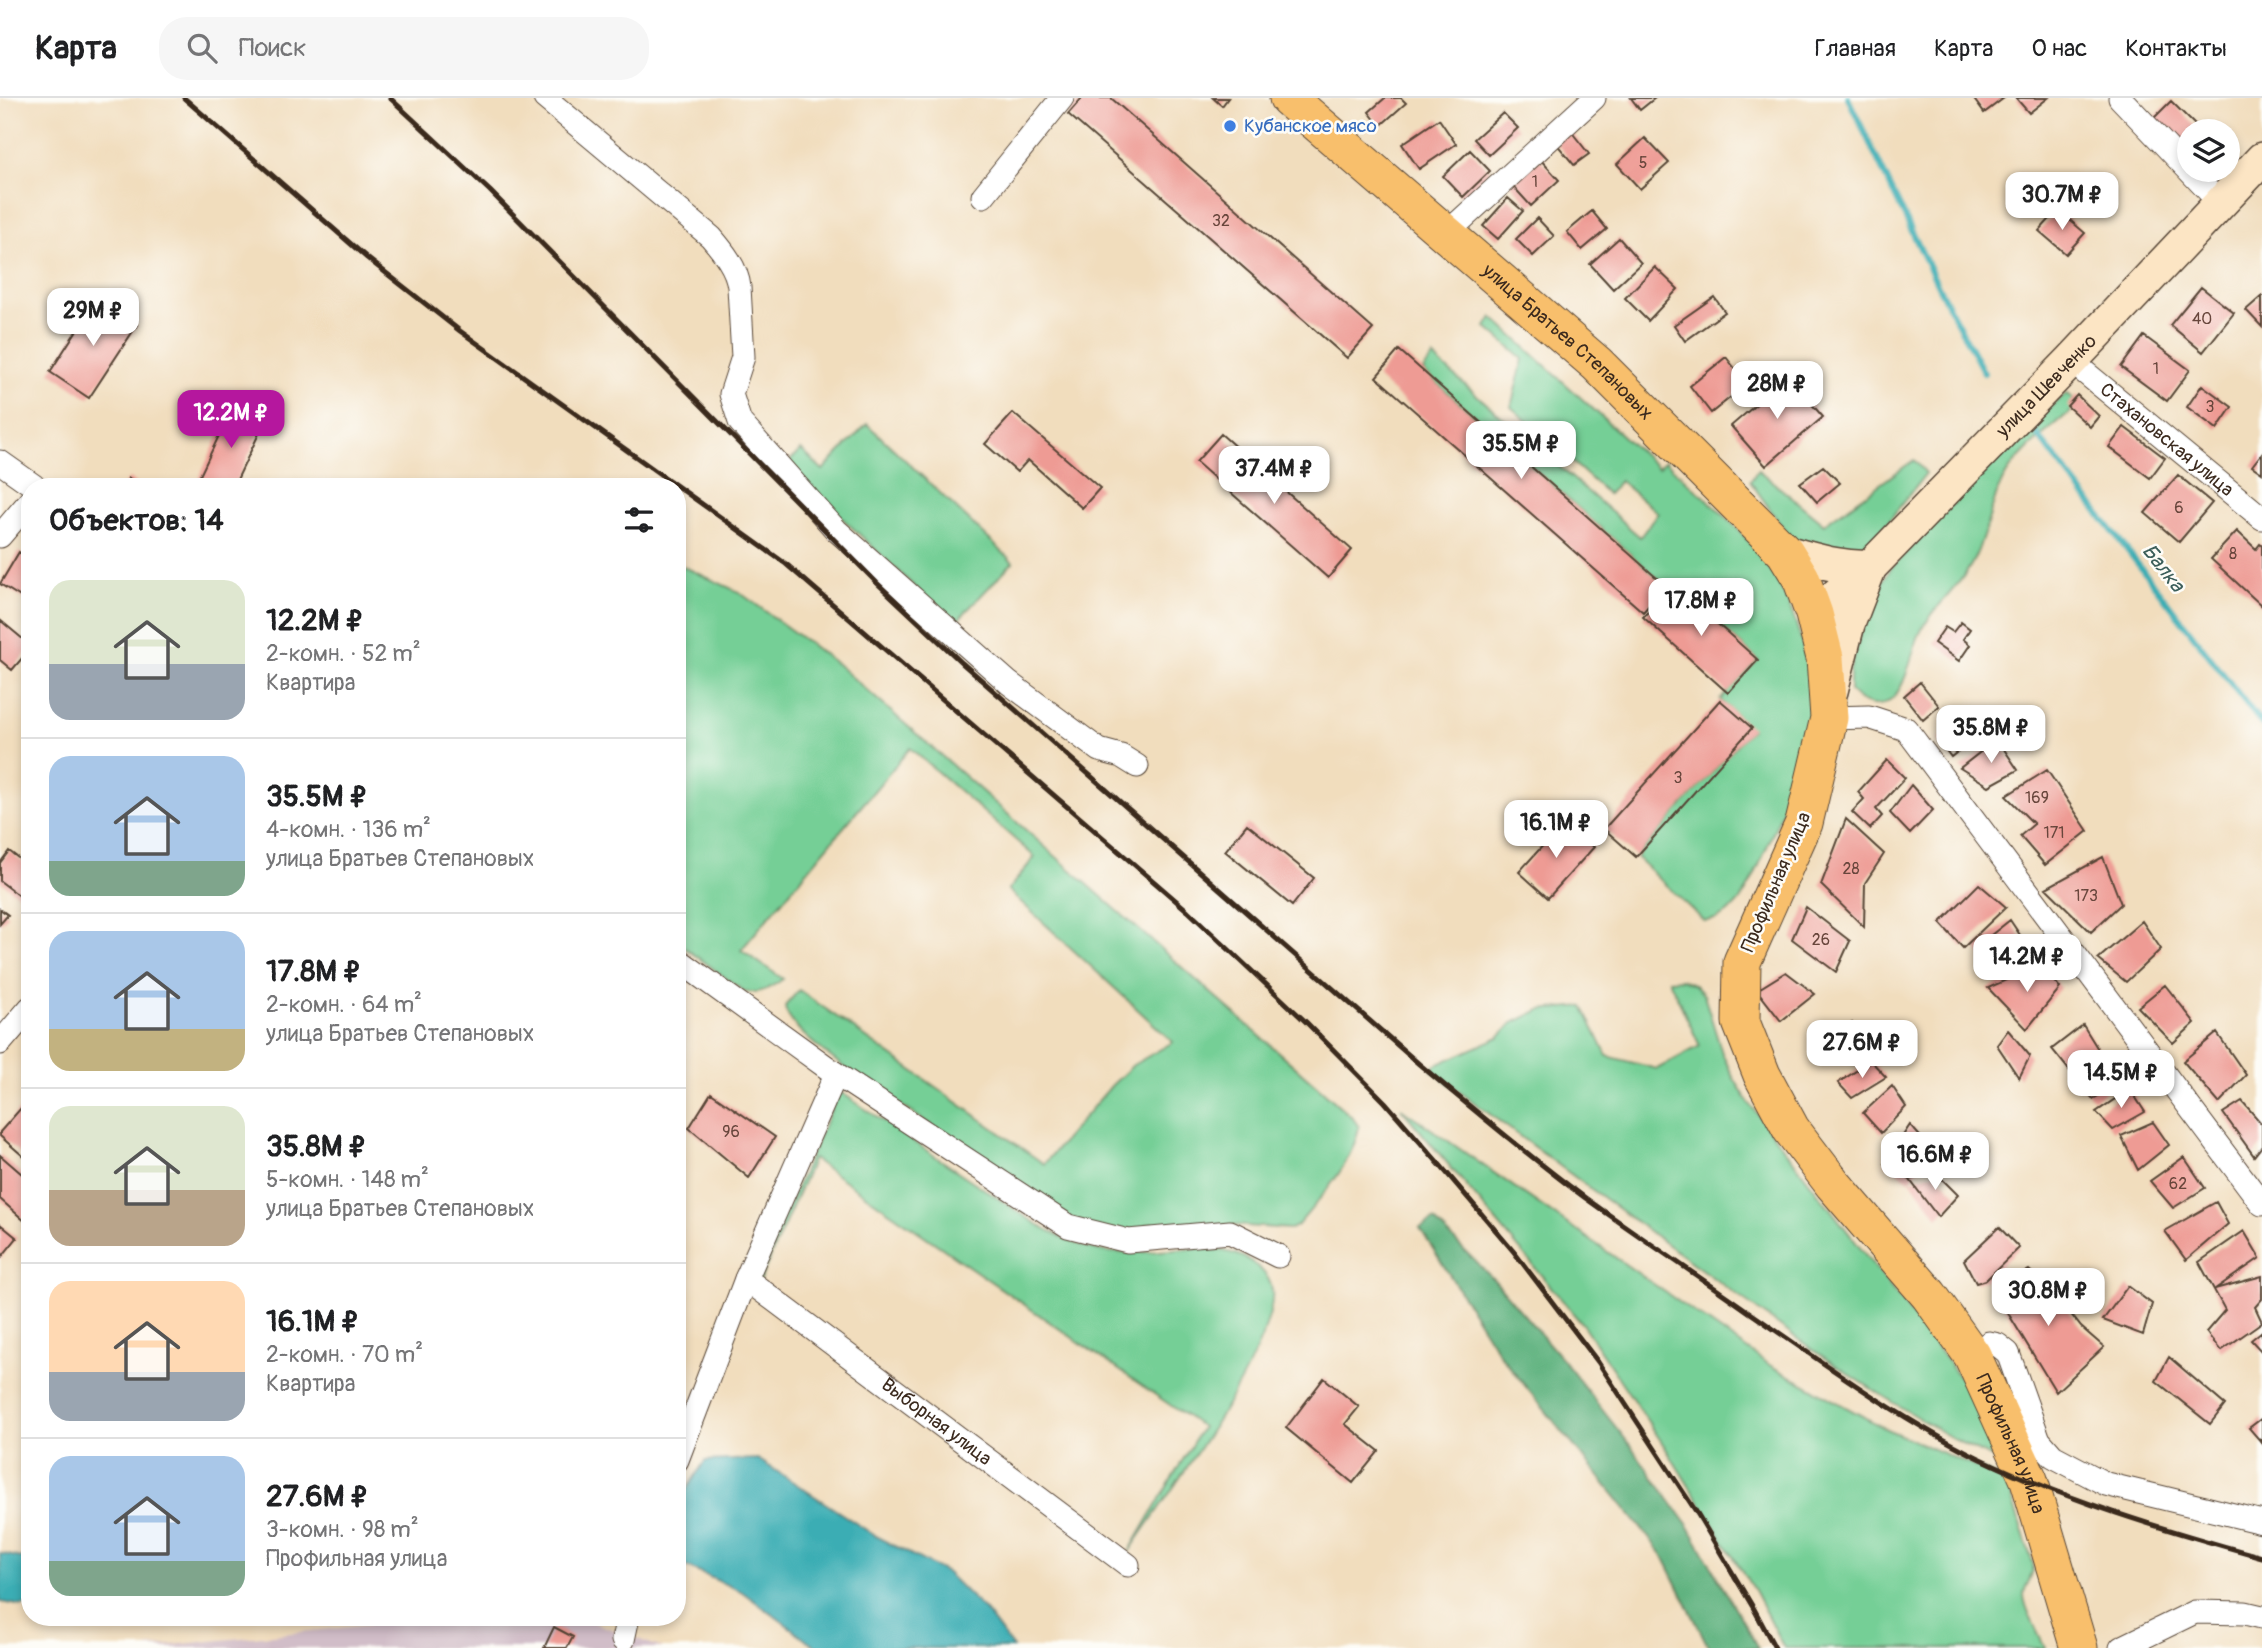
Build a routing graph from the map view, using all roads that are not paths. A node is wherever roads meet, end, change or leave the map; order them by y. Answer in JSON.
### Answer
{"nodes":[{"id":1,"x":545,"y":98,"type":"edge"},
{"id":2,"x":1062,"y":98,"type":"edge"},
{"id":3,"x":1289,"y":98,"type":"edge"},
{"id":4,"x":1594,"y":98,"type":"edge"},
{"id":5,"x":2120,"y":98,"type":"edge"},
{"id":6,"x":2262,"y":159,"type":"edge"},
{"id":7,"x":984,"y":196,"type":"dead end"},
{"id":8,"x":2220,"y":203,"type":"junction"},
{"id":9,"x":1446,"y":234,"type":"junction"},
{"id":10,"x":2071,"y":362,"type":"junction"},
{"id":11,"x":0,"y":462,"type":"edge"},
{"id":12,"x":23,"y":478,"type":"edge"},
{"id":13,"x":21,"y":511,"type":"edge"},
{"id":14,"x":2262,"y":517,"type":"edge"},
{"id":15,"x":0,"y":536,"type":"edge"},
{"id":16,"x":1785,"y":552,"type":"junction"},
{"id":17,"x":1870,"y":567,"type":"junction"},
{"id":18,"x":1814,"y":614,"type":"junction"},
{"id":19,"x":1828,"y":712,"type":"junction"},
{"id":20,"x":1137,"y":766,"type":"dead end"},
{"id":21,"x":686,"y":966,"type":"edge"},
{"id":22,"x":21,"y":1018,"type":"edge"},
{"id":23,"x":0,"y":1043,"type":"edge"},
{"id":24,"x":836,"y":1074,"type":"junction"},
{"id":25,"x":2262,"y":1204,"type":"edge"},
{"id":26,"x":1278,"y":1256,"type":"dead end"},
{"id":27,"x":746,"y":1279,"type":"junction"},
{"id":28,"x":1972,"y":1355,"type":"junction"},
{"id":29,"x":686,"y":1436,"type":"edge"},
{"id":30,"x":2262,"y":1522,"type":"edge"},
{"id":31,"x":1128,"y":1565,"type":"dead end"},
{"id":32,"x":2262,"y":1617,"type":"edge"},
{"id":33,"x":2079,"y":1648,"type":"edge"},
{"id":34,"x":2121,"y":1648,"type":"edge"}],
"edges":[{"from":1,"to":20,"type":"street"},
{"from":2,"to":7,"type":"street"},
{"from":3,"to":9,"type":"main road","name":"улица Братьев Степановых"},
{"from":4,"to":9,"type":"street"},
{"from":5,"to":8,"type":"street"},
{"from":6,"to":8,"type":"main road","name":"улица Шевченко"},
{"from":8,"to":10,"type":"main road","name":"улица Шевченко"},
{"from":9,"to":16,"type":"main road","name":"улица Братьев Степановых"},
{"from":10,"to":14,"type":"street","name":"Стахановская улица"},
{"from":10,"to":17,"type":"main road","name":"улица Шевченко"},
{"from":11,"to":12,"type":"street"},
{"from":13,"to":15,"type":"street"},
{"from":16,"to":17,"type":"main road"},
{"from":16,"to":18,"type":"main road","name":"улица Братьев Степановых"},
{"from":17,"to":18,"type":"main road","name":"улица Шевченко"},
{"from":17,"to":19,"type":"main road","name":"улица Шевченко"},
{"from":18,"to":19,"type":"main road","name":"Профильная улица"},
{"from":19,"to":25,"type":"street"},
{"from":19,"to":28,"type":"main road","name":"Профильная улица"},
{"from":21,"to":24,"type":"street"},
{"from":22,"to":23,"type":"street"},
{"from":24,"to":26,"type":"street"},
{"from":24,"to":27,"type":"street"},
{"from":27,"to":29,"type":"street"},
{"from":27,"to":31,"type":"street","name":"Выборная улица"},
{"from":28,"to":30,"type":"street"},
{"from":28,"to":33,"type":"main road","name":"Профильная улица"},
{"from":32,"to":34,"type":"street"}]}
